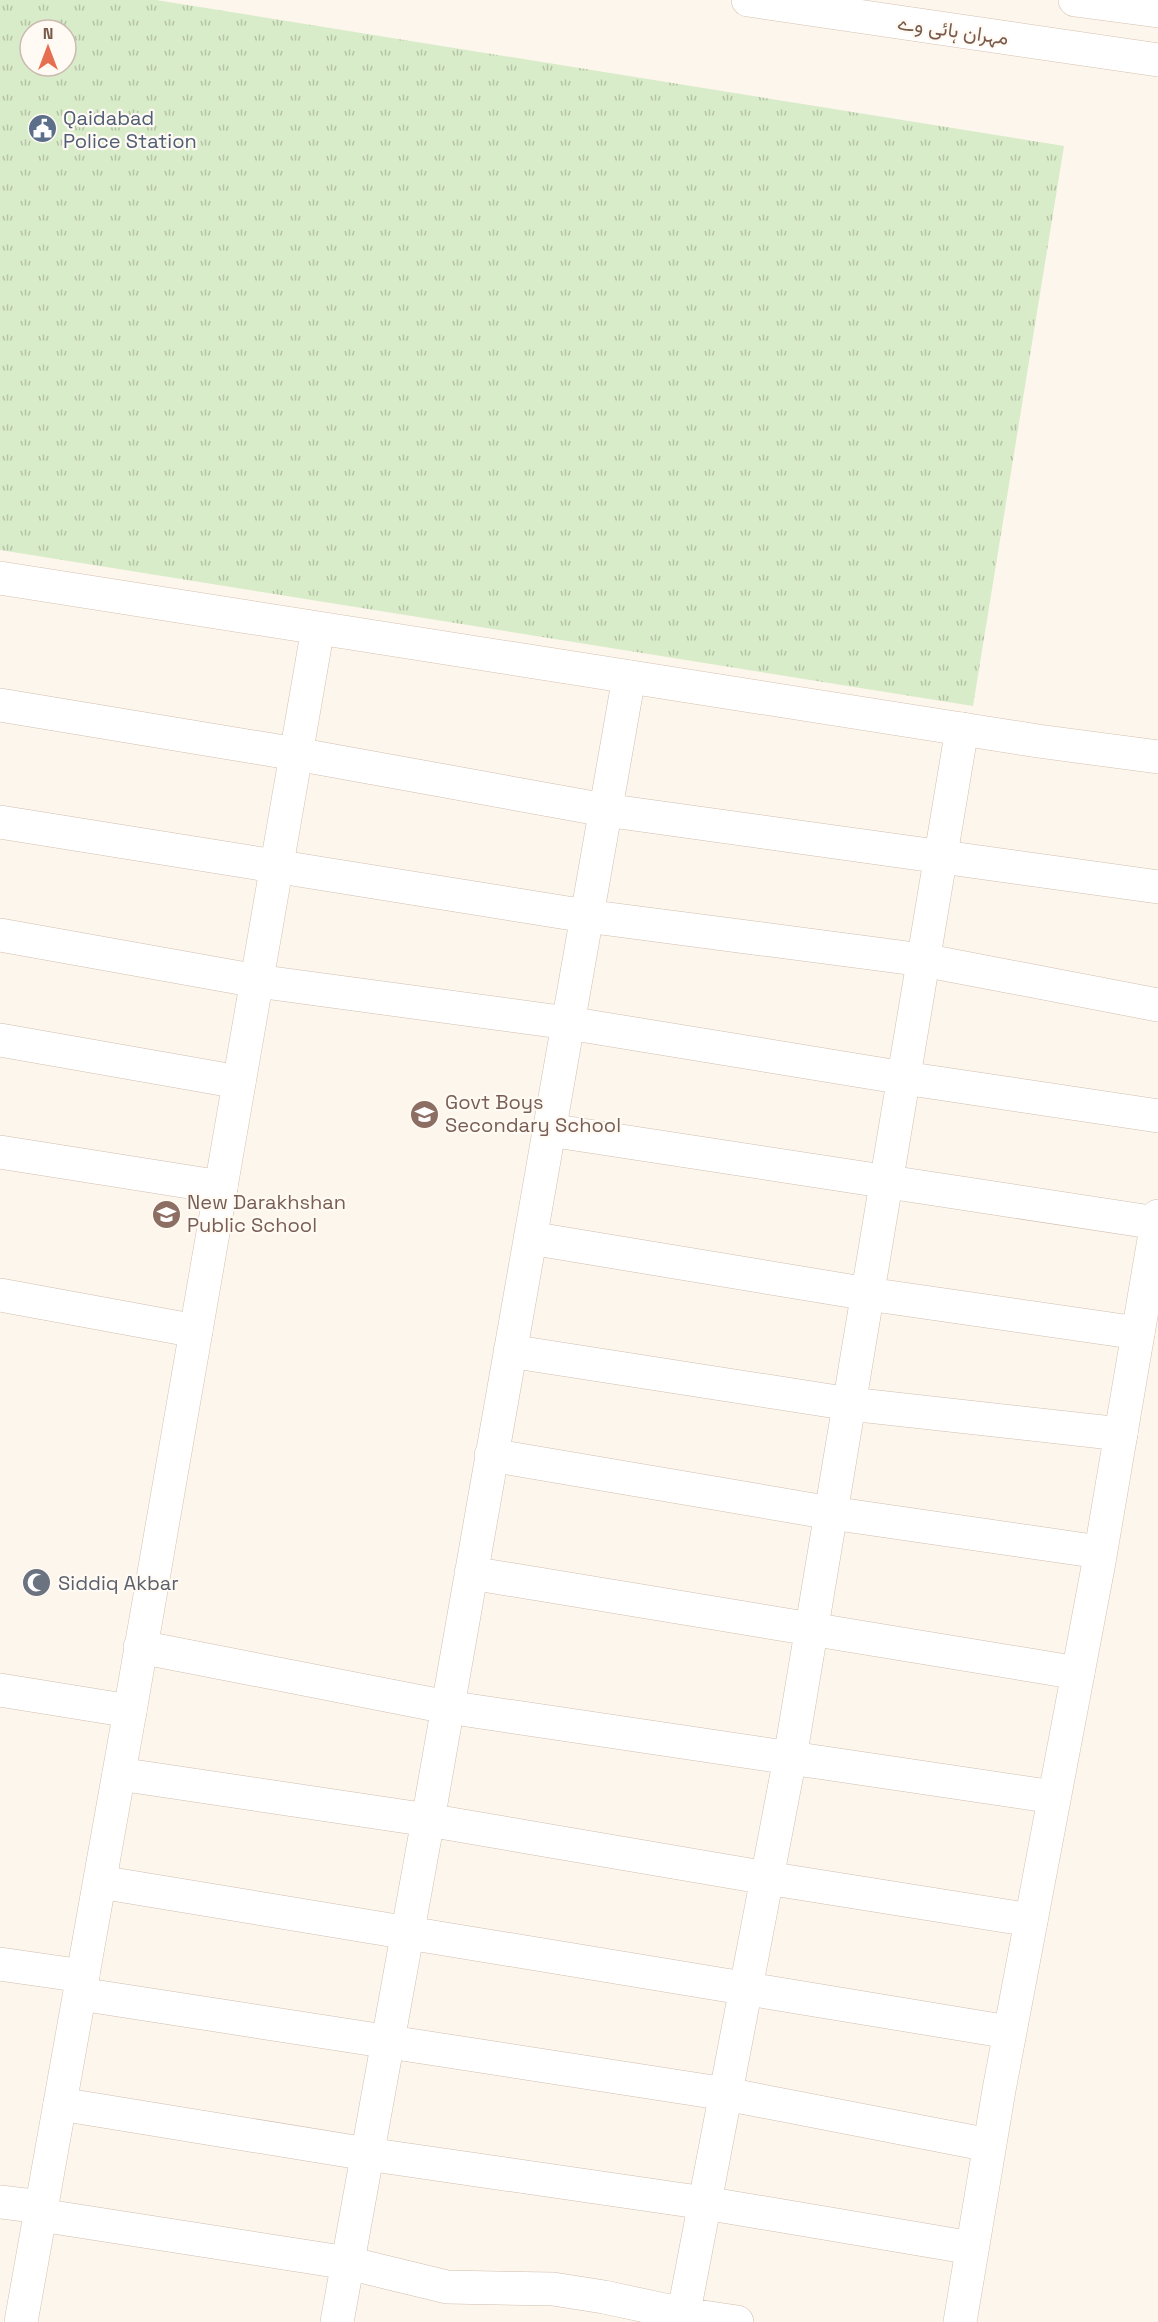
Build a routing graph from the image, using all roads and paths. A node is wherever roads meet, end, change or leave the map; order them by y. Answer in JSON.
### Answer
{"nodes":[{"id":1,"x":748,"y":0,"type":"edge"},
{"id":2,"x":1075,"y":0,"type":"edge"},
{"id":3,"x":1158,"y":11,"type":"edge"},
{"id":4,"x":1158,"y":60,"type":"edge"},
{"id":5,"x":0,"y":578,"type":"edge"},
{"id":6,"x":318,"y":628,"type":"junction"},
{"id":7,"x":628,"y":677,"type":"junction"},
{"id":8,"x":0,"y":705,"type":"edge"},
{"id":9,"x":962,"y":729,"type":"junction"},
{"id":10,"x":296,"y":754,"type":"junction"},
{"id":11,"x":1158,"y":757,"type":"edge"},
{"id":12,"x":605,"y":810,"type":"junction"},
{"id":13,"x":0,"y":822,"type":"edge"},
{"id":14,"x":941,"y":856,"type":"junction"},
{"id":15,"x":277,"y":866,"type":"junction"},
{"id":16,"x":1158,"y":887,"type":"edge"},
{"id":17,"x":586,"y":916,"type":"junction"},
{"id":18,"x":0,"y":935,"type":"edge"},
{"id":19,"x":923,"y":960,"type":"junction"},
{"id":20,"x":257,"y":981,"type":"junction"},
{"id":21,"x":1158,"y":1005,"type":"edge"},
{"id":22,"x":568,"y":1023,"type":"junction"},
{"id":23,"x":0,"y":1040,"type":"edge"},
{"id":24,"x":904,"y":1078,"type":"junction"},
{"id":25,"x":239,"y":1082,"type":"junction"},
{"id":26,"x":1158,"y":1116,"type":"edge"},
{"id":27,"x":549,"y":1130,"type":"junction"},
{"id":28,"x":0,"y":1152,"type":"edge"},
{"id":29,"x":886,"y":1182,"type":"junction"},
{"id":30,"x":220,"y":1187,"type":"junction"},
{"id":31,"x":1157,"y":1220,"type":"edge"},
{"id":32,"x":530,"y":1238,"type":"junction"},
{"id":33,"x":868,"y":1294,"type":"junction"},
{"id":34,"x":0,"y":1295,"type":"edge"},
{"id":35,"x":196,"y":1331,"type":"junction"},
{"id":36,"x":1138,"y":1333,"type":"junction"},
{"id":37,"x":510,"y":1351,"type":"junction"},
{"id":38,"x":850,"y":1404,"type":"junction"},
{"id":39,"x":1120,"y":1434,"type":"junction"},
{"id":40,"x":491,"y":1455,"type":"junction"},
{"id":41,"x":831,"y":1513,"type":"junction"},
{"id":42,"x":1100,"y":1552,"type":"junction"},
{"id":43,"x":471,"y":1573,"type":"junction"},
{"id":44,"x":812,"y":1628,"type":"junction"},
{"id":45,"x":140,"y":1647,"type":"junction"},
{"id":46,"x":1078,"y":1673,"type":"junction"},
{"id":47,"x":0,"y":1690,"type":"edge"},
{"id":48,"x":447,"y":1707,"type":"junction"},
{"id":49,"x":130,"y":1712,"type":"junction"},
{"id":50,"x":790,"y":1758,"type":"junction"},
{"id":51,"x":119,"y":1774,"type":"junction"},
{"id":52,"x":1054,"y":1797,"type":"junction"},
{"id":53,"x":428,"y":1820,"type":"junction"},
{"id":54,"x":767,"y":1878,"type":"junction"},
{"id":55,"x":100,"y":1882,"type":"junction"},
{"id":56,"x":1030,"y":1920,"type":"junction"},
{"id":57,"x":407,"y":1932,"type":"junction"},
{"id":58,"x":0,"y":1964,"type":"edge"},
{"id":59,"x":81,"y":1985,"type":"junction"},
{"id":60,"x":746,"y":1989,"type":"junction"},
{"id":61,"x":1010,"y":2031,"type":"junction"},
{"id":62,"x":387,"y":2042,"type":"junction"},
{"id":63,"x":726,"y":2094,"type":"junction"},
{"id":64,"x":60,"y":2104,"type":"junction"},
{"id":65,"x":989,"y":2145,"type":"junction"},
{"id":66,"x":367,"y":2154,"type":"junction"},
{"id":67,"x":0,"y":2202,"type":"edge"},
{"id":68,"x":705,"y":2203,"type":"junction"},
{"id":69,"x":41,"y":2211,"type":"junction"},
{"id":70,"x":972,"y":2248,"type":"junction"},
{"id":71,"x":348,"y":2263,"type":"junction"},
{"id":72,"x":682,"y":2318,"type":"edge"},
{"id":73,"x":14,"y":2319,"type":"edge"},
{"id":74,"x":337,"y":2322,"type":"edge"},
{"id":75,"x":737,"y":2322,"type":"edge"},
{"id":76,"x":960,"y":2322,"type":"edge"}],
"edges":[{"from":1,"to":4,"type":"street","name":"مہران ہائی وے"},
{"from":2,"to":3,"type":"street"},
{"from":5,"to":6,"type":"street"},
{"from":6,"to":7,"type":"street"},
{"from":6,"to":10,"type":"street"},
{"from":7,"to":9,"type":"street"},
{"from":7,"to":12,"type":"street"},
{"from":8,"to":10,"type":"street"},
{"from":9,"to":11,"type":"street"},
{"from":9,"to":14,"type":"street"},
{"from":10,"to":12,"type":"street"},
{"from":10,"to":15,"type":"street"},
{"from":12,"to":14,"type":"street"},
{"from":12,"to":17,"type":"street"},
{"from":13,"to":15,"type":"street"},
{"from":14,"to":16,"type":"street"},
{"from":14,"to":19,"type":"street"},
{"from":15,"to":17,"type":"street"},
{"from":15,"to":20,"type":"street"},
{"from":17,"to":19,"type":"street"},
{"from":17,"to":22,"type":"street"},
{"from":18,"to":20,"type":"street"},
{"from":19,"to":21,"type":"street"},
{"from":19,"to":24,"type":"street"},
{"from":20,"to":22,"type":"street"},
{"from":20,"to":25,"type":"street"},
{"from":22,"to":24,"type":"street"},
{"from":22,"to":27,"type":"street"},
{"from":23,"to":25,"type":"street"},
{"from":24,"to":26,"type":"street"},
{"from":24,"to":29,"type":"street"},
{"from":25,"to":30,"type":"street"},
{"from":27,"to":29,"type":"street"},
{"from":27,"to":32,"type":"street"},
{"from":28,"to":30,"type":"street"},
{"from":29,"to":31,"type":"street"},
{"from":29,"to":33,"type":"street"},
{"from":30,"to":35,"type":"street"},
{"from":31,"to":36,"type":"street"},
{"from":32,"to":33,"type":"street"},
{"from":32,"to":37,"type":"street"},
{"from":33,"to":36,"type":"street"},
{"from":33,"to":38,"type":"street"},
{"from":34,"to":35,"type":"street"},
{"from":35,"to":45,"type":"street"},
{"from":36,"to":39,"type":"street"},
{"from":37,"to":38,"type":"street"},
{"from":37,"to":40,"type":"street"},
{"from":38,"to":39,"type":"street"},
{"from":38,"to":41,"type":"street"},
{"from":39,"to":42,"type":"street"},
{"from":40,"to":41,"type":"street"},
{"from":40,"to":43,"type":"street"},
{"from":41,"to":42,"type":"street"},
{"from":41,"to":44,"type":"street"},
{"from":42,"to":46,"type":"street"},
{"from":43,"to":44,"type":"street"},
{"from":43,"to":48,"type":"street"},
{"from":44,"to":46,"type":"street"},
{"from":44,"to":50,"type":"street"},
{"from":45,"to":48,"type":"street"},
{"from":45,"to":49,"type":"street"},
{"from":46,"to":52,"type":"street"},
{"from":47,"to":49,"type":"street"},
{"from":48,"to":50,"type":"street"},
{"from":48,"to":53,"type":"street"},
{"from":49,"to":51,"type":"street"},
{"from":50,"to":52,"type":"street"},
{"from":50,"to":54,"type":"street"},
{"from":51,"to":53,"type":"street"},
{"from":51,"to":55,"type":"street"},
{"from":52,"to":56,"type":"street"},
{"from":53,"to":54,"type":"street"},
{"from":53,"to":57,"type":"street"},
{"from":54,"to":56,"type":"street"},
{"from":54,"to":60,"type":"street"},
{"from":55,"to":57,"type":"street"},
{"from":55,"to":59,"type":"street"},
{"from":56,"to":61,"type":"street"},
{"from":57,"to":60,"type":"street"},
{"from":57,"to":62,"type":"street"},
{"from":58,"to":59,"type":"street"},
{"from":59,"to":62,"type":"street"},
{"from":59,"to":64,"type":"street"},
{"from":60,"to":61,"type":"street"},
{"from":60,"to":63,"type":"street"},
{"from":61,"to":65,"type":"street"},
{"from":62,"to":63,"type":"street"},
{"from":62,"to":66,"type":"street"},
{"from":63,"to":65,"type":"street"},
{"from":63,"to":68,"type":"street"},
{"from":64,"to":66,"type":"street"},
{"from":64,"to":69,"type":"street"},
{"from":65,"to":70,"type":"street"},
{"from":66,"to":68,"type":"street"},
{"from":66,"to":71,"type":"street"},
{"from":67,"to":69,"type":"street"},
{"from":68,"to":70,"type":"street"},
{"from":68,"to":72,"type":"street"},
{"from":69,"to":71,"type":"street"},
{"from":69,"to":73,"type":"street"},
{"from":70,"to":76,"type":"street"},
{"from":71,"to":72,"type":"street"},
{"from":71,"to":74,"type":"street"},
{"from":72,"to":75,"type":"street"}]}
